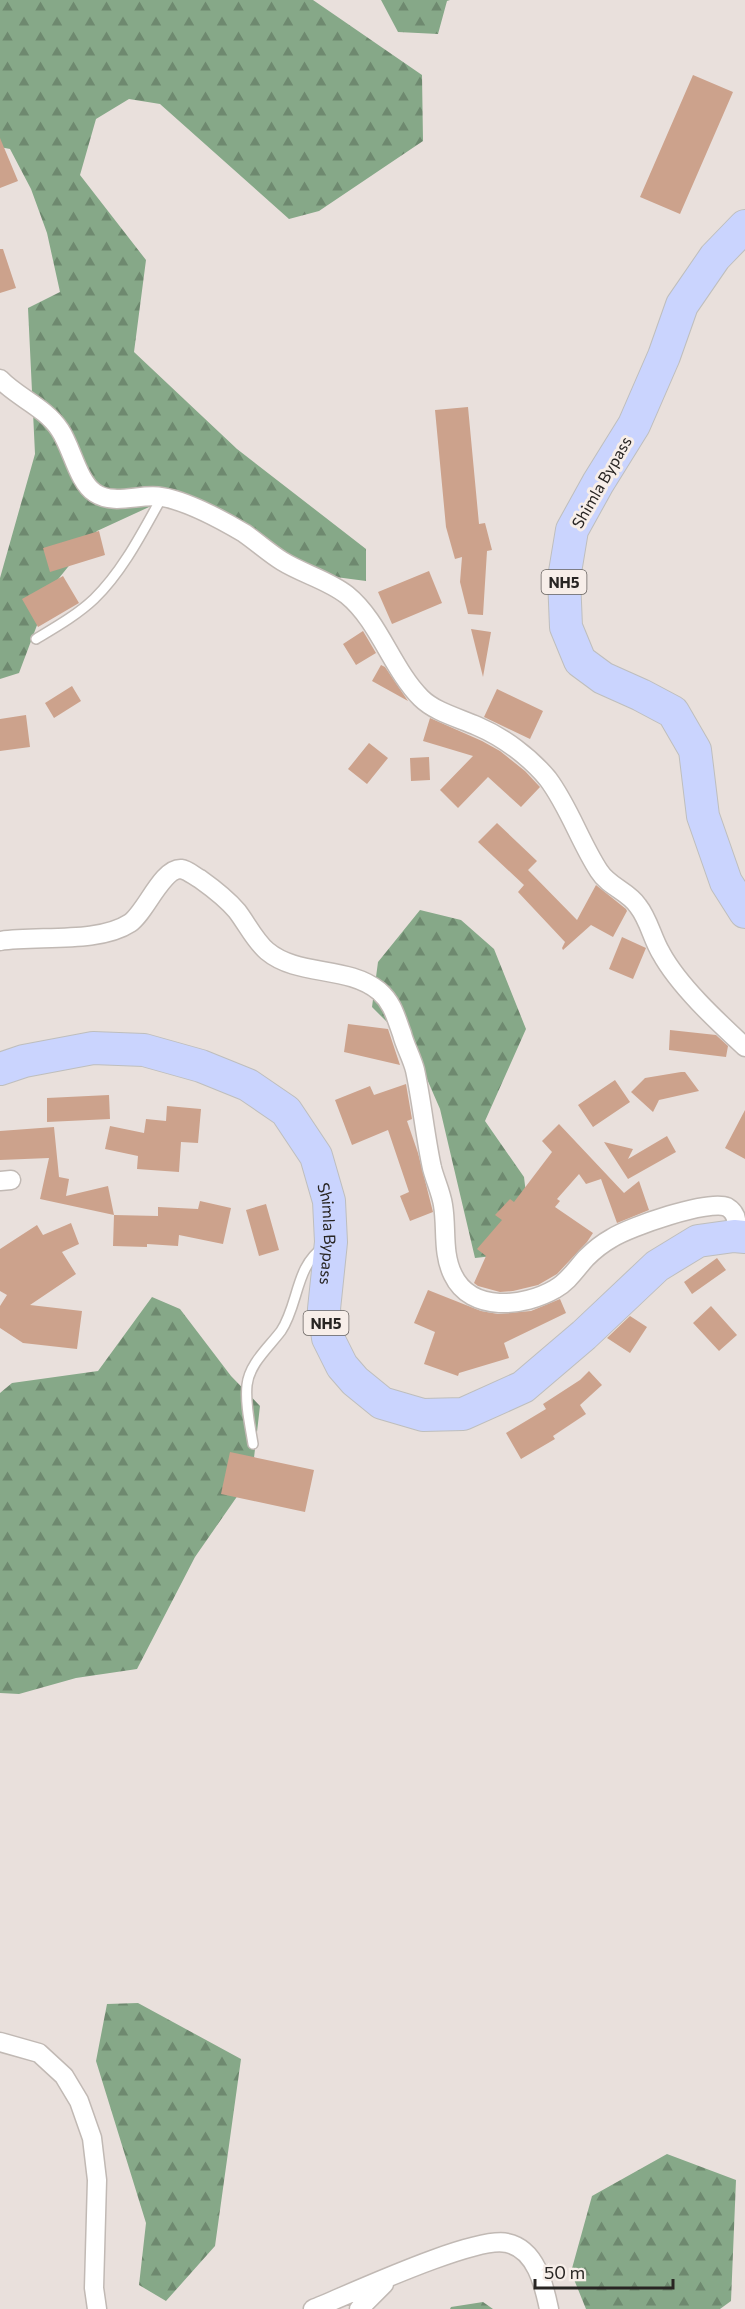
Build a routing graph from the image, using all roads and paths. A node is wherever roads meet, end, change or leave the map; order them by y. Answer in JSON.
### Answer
{"nodes":[{"id":1,"x":745,"y":226,"type":"edge"},
{"id":2,"x":0,"y":379,"type":"edge"},
{"id":3,"x":162,"y":497,"type":"junction"},
{"id":4,"x":36,"y":639,"type":"dead end"},
{"id":5,"x":745,"y":912,"type":"edge"},
{"id":6,"x":0,"y":941,"type":"edge"},
{"id":7,"x":745,"y":1047,"type":"edge"},
{"id":8,"x":0,"y":1069,"type":"edge"},
{"id":9,"x":740,"y":1236,"type":"edge"},
{"id":10,"x":331,"y":1242,"type":"junction"},
{"id":11,"x":253,"y":1444,"type":"dead end"},
{"id":12,"x":0,"y":2042,"type":"edge"},
{"id":13,"x":392,"y":2277,"type":"junction"},
{"id":14,"x":98,"y":2309,"type":"edge"},
{"id":15,"x":313,"y":2309,"type":"edge"},
{"id":16,"x":359,"y":2309,"type":"edge"},
{"id":17,"x":549,"y":2309,"type":"edge"}],
"edges":[{"from":1,"to":5,"type":"highway","name":"Shimla Bypass","number":"NH5"},
{"from":2,"to":3,"type":"street"},
{"from":3,"to":4,"type":"lane"},
{"from":3,"to":7,"type":"street"},
{"from":6,"to":9,"type":"street"},
{"from":8,"to":10,"type":"highway","name":"Shimla Bypass","number":"NH5"},
{"from":9,"to":10,"type":"highway","name":"Shimla Bypass","number":"NH5"},
{"from":10,"to":11,"type":"lane"},
{"from":12,"to":14,"type":"street"},
{"from":13,"to":15,"type":"street"},
{"from":13,"to":16,"type":"street"},
{"from":13,"to":17,"type":"street"}]}
